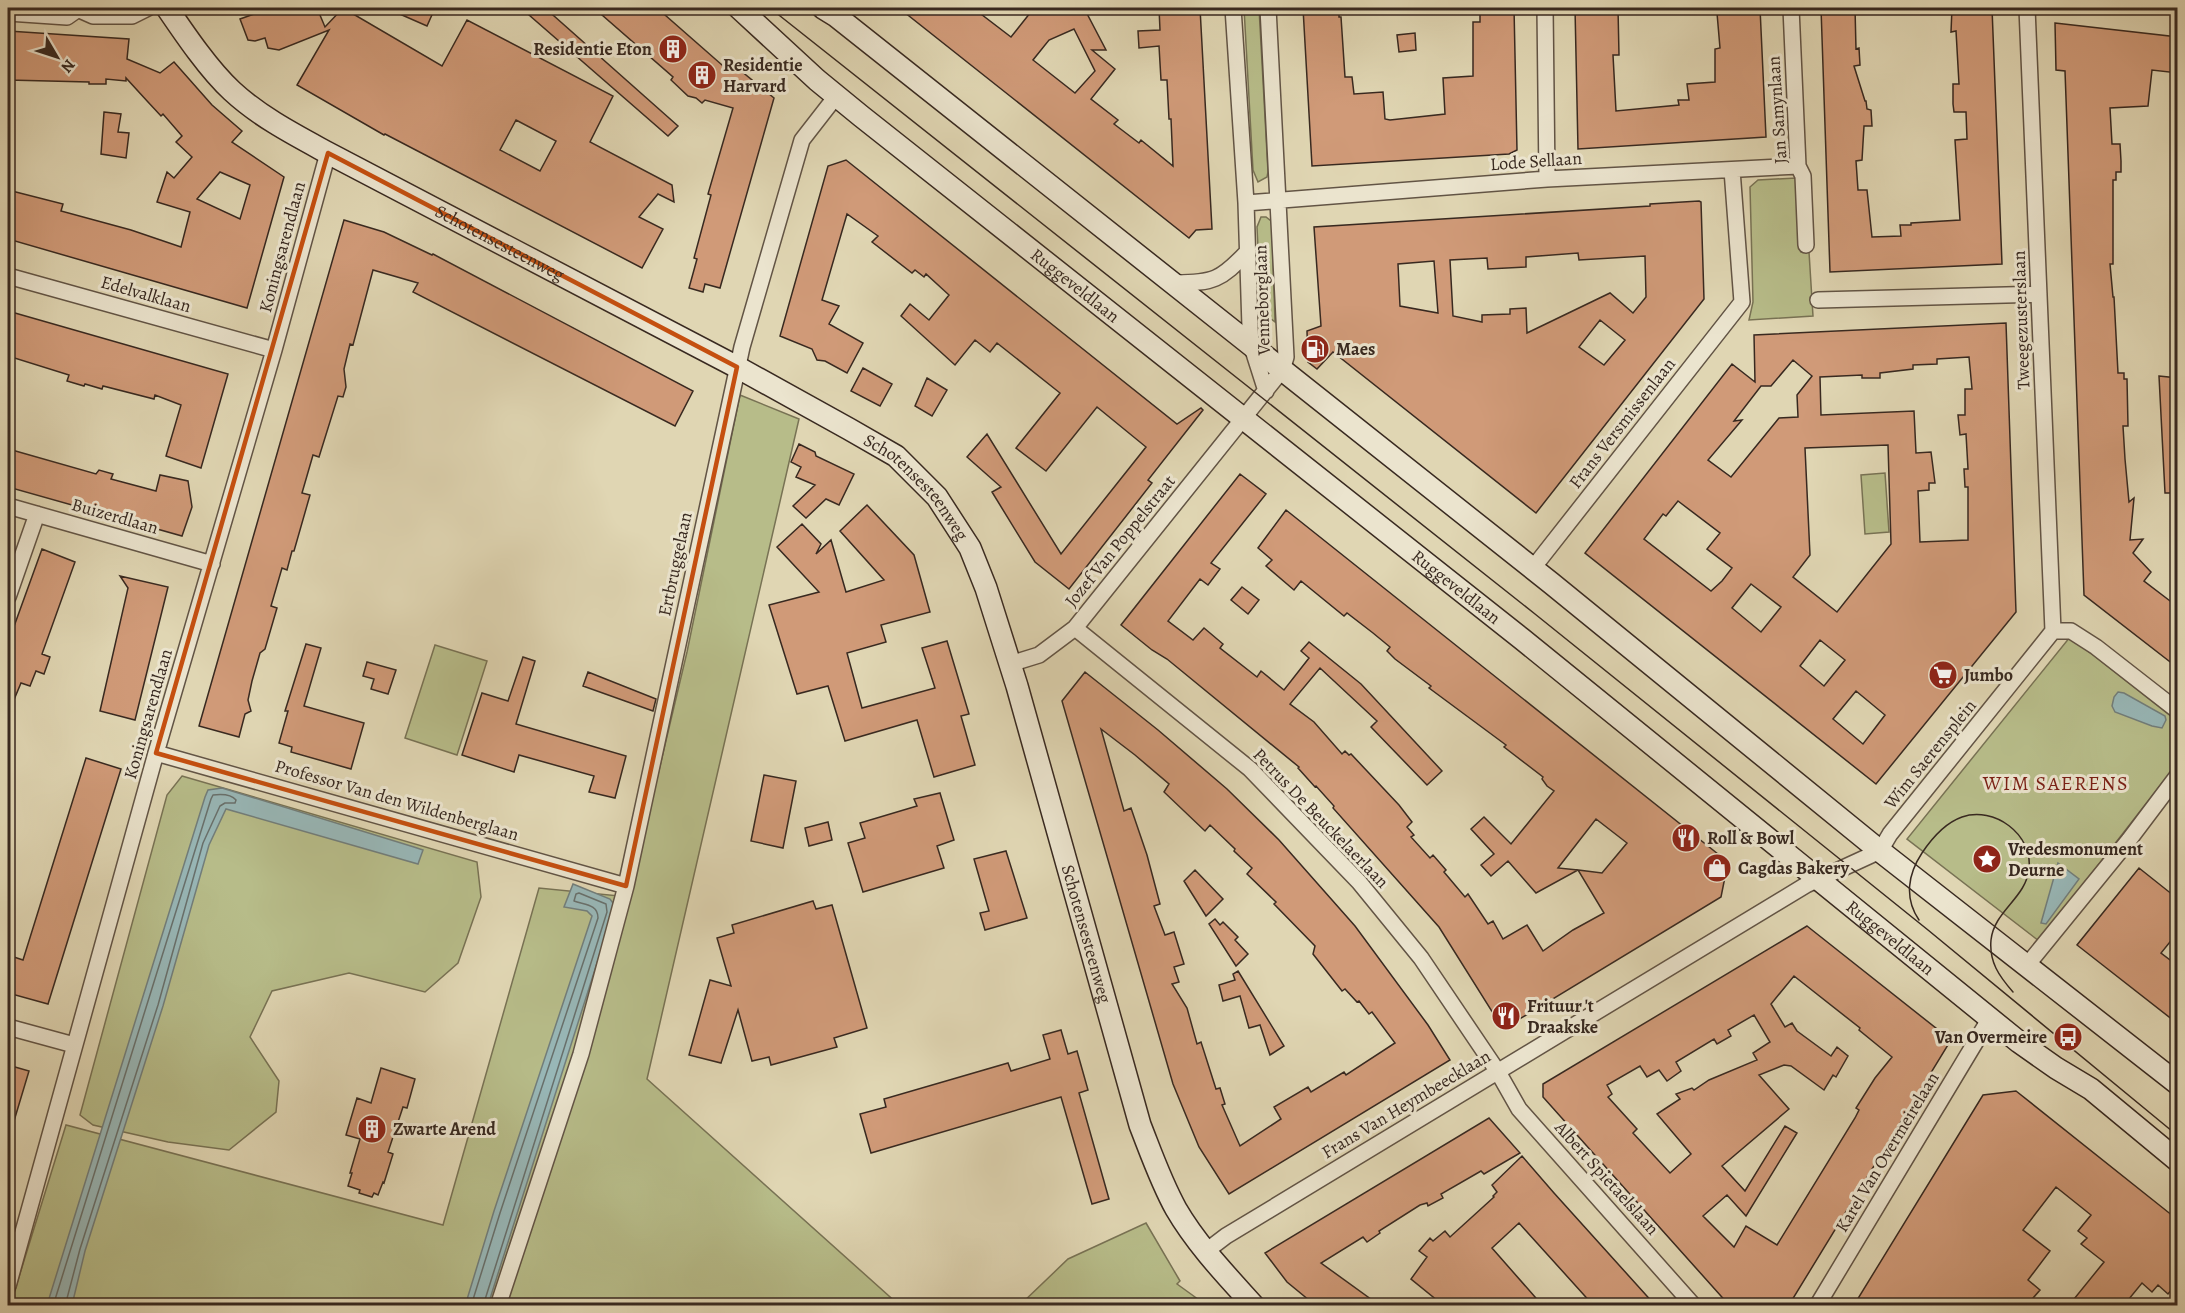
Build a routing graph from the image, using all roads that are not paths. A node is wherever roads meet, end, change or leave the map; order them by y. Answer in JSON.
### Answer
{"nodes":[{"id":1,"x":148,"y":8,"type":"edge"},
{"id":2,"x":167,"y":8,"type":"edge"},
{"id":3,"x":739,"y":8,"type":"edge"},
{"id":4,"x":1233,"y":8,"type":"edge"},
{"id":5,"x":1268,"y":8,"type":"edge"},
{"id":6,"x":1545,"y":8,"type":"edge"},
{"id":7,"x":1791,"y":8,"type":"edge"},
{"id":8,"x":2027,"y":8,"type":"edge"},
{"id":9,"x":76,"y":9,"type":"edge"},
{"id":10,"x":832,"y":10,"type":"edge"},
{"id":11,"x":8,"y":13,"type":"edge"},
{"id":12,"x":837,"y":95,"type":"junction"},
{"id":13,"x":328,"y":153,"type":"junction"},
{"id":14,"x":1798,"y":166,"type":"junction"},
{"id":15,"x":1732,"y":170,"type":"junction"},
{"id":16,"x":1547,"y":179,"type":"junction"},
{"id":17,"x":1278,"y":201,"type":"junction"},
{"id":18,"x":1246,"y":203,"type":"junction"},
{"id":19,"x":1806,"y":245,"type":"dead end"},
{"id":20,"x":1247,"y":252,"type":"junction"},
{"id":21,"x":8,"y":276,"type":"edge"},
{"id":22,"x":1176,"y":284,"type":"junction"},
{"id":23,"x":2039,"y":294,"type":"junction"},
{"id":24,"x":1818,"y":300,"type":"dead end"},
{"id":25,"x":1251,"y":344,"type":"junction"},
{"id":26,"x":274,"y":350,"type":"junction"},
{"id":27,"x":737,"y":367,"type":"junction"},
{"id":28,"x":1282,"y":370,"type":"junction"},
{"id":29,"x":1266,"y":391,"type":"junction"},
{"id":30,"x":1243,"y":418,"type":"junction"},
{"id":31,"x":8,"y":506,"type":"edge"},
{"id":32,"x":37,"y":514,"type":"junction"},
{"id":33,"x":212,"y":564,"type":"junction"},
{"id":34,"x":1533,"y":568,"type":"junction"},
{"id":35,"x":8,"y":597,"type":"edge"},
{"id":36,"x":1075,"y":628,"type":"junction"},
{"id":37,"x":2053,"y":631,"type":"junction"},
{"id":38,"x":1010,"y":664,"type":"junction"},
{"id":39,"x":2178,"y":711,"type":"edge"},
{"id":40,"x":156,"y":753,"type":"junction"},
{"id":41,"x":2178,"y":775,"type":"edge"},
{"id":42,"x":1880,"y":851,"type":"junction"},
{"id":43,"x":1818,"y":879,"type":"junction"},
{"id":44,"x":626,"y":886,"type":"junction"},
{"id":45,"x":2033,"y":958,"type":"junction"},
{"id":46,"x":1990,"y":1018,"type":"junction"},
{"id":47,"x":8,"y":1027,"type":"edge"},
{"id":48,"x":74,"y":1045,"type":"junction"},
{"id":49,"x":1498,"y":1072,"type":"junction"},
{"id":50,"x":2178,"y":1084,"type":"edge"},
{"id":51,"x":2178,"y":1161,"type":"edge"},
{"id":52,"x":1205,"y":1252,"type":"junction"},
{"id":53,"x":8,"y":1286,"type":"edge"},
{"id":54,"x":498,"y":1305,"type":"edge"},
{"id":55,"x":1254,"y":1305,"type":"edge"},
{"id":56,"x":1694,"y":1305,"type":"edge"},
{"id":57,"x":1817,"y":1305,"type":"edge"}],
"edges":[{"from":1,"to":9,"type":"street"},
{"from":2,"to":13,"type":"street","name":"Schotensesteenweg"},
{"from":3,"to":12,"type":"street","name":"Ruggeveldlaan"},
{"from":4,"to":18,"type":"street","name":"Venneborglaan"},
{"from":5,"to":17,"type":"street","name":"Venneborglaan"},
{"from":6,"to":16,"type":"street"},
{"from":7,"to":14,"type":"street","name":"Jan Samynlaan"},
{"from":8,"to":23,"type":"street","name":"Tweegezusterslaan"},
{"from":9,"to":11,"type":"street"},
{"from":10,"to":22,"type":"street"},
{"from":12,"to":27,"type":"street","name":"Ertbruggelaan"},
{"from":12,"to":30,"type":"street","name":"Ruggeveldlaan"},
{"from":13,"to":26,"type":"street","name":"Koningsarendlaan"},
{"from":13,"to":27,"type":"street","name":"Schotensesteenweg"},
{"from":14,"to":15,"type":"street","name":"Lode Sellaan"},
{"from":14,"to":19,"type":"street","name":"Jan Samynlaan"},
{"from":15,"to":16,"type":"street","name":"Lode Sellaan"},
{"from":15,"to":34,"type":"street","name":"Frans Versmissenlaan"},
{"from":16,"to":17,"type":"street","name":"Lode Sellaan"},
{"from":17,"to":18,"type":"street"},
{"from":17,"to":28,"type":"street","name":"Venneborglaan"},
{"from":18,"to":20,"type":"street","name":"Venneborglaan"},
{"from":20,"to":22,"type":"street","name":"Venneborglaan"},
{"from":20,"to":25,"type":"street","name":"Venneborglaan"},
{"from":21,"to":26,"type":"street","name":"Edelvalklaan"},
{"from":22,"to":25,"type":"street"},
{"from":23,"to":24,"type":"street"},
{"from":23,"to":37,"type":"street","name":"Tweegezusterslaan"},
{"from":25,"to":28,"type":"street"},
{"from":25,"to":29,"type":"street","name":"Venneborglaan"},
{"from":26,"to":33,"type":"street","name":"Koningsarendlaan"},
{"from":27,"to":38,"type":"street","name":"Schotensesteenweg"},
{"from":27,"to":44,"type":"street","name":"Ertbruggelaan"},
{"from":28,"to":29,"type":"street","name":"Venneborglaan"},
{"from":28,"to":34,"type":"street"},
{"from":29,"to":30,"type":"street","name":"Venneborglaan"},
{"from":30,"to":36,"type":"street","name":"Jozef Van Poppelstraat"},
{"from":30,"to":43,"type":"street","name":"Ruggeveldlaan"},
{"from":31,"to":32,"type":"street","name":"Buizerdlaan"},
{"from":32,"to":33,"type":"street","name":"Buizerdlaan"},
{"from":32,"to":35,"type":"street"},
{"from":33,"to":40,"type":"street","name":"Koningsarendlaan"},
{"from":34,"to":42,"type":"street"},
{"from":36,"to":38,"type":"street","name":"Jozef Van Poppelstraat"},
{"from":36,"to":49,"type":"street","name":"Petrus De Beuckelaerlaan"},
{"from":37,"to":39,"type":"street"},
{"from":37,"to":42,"type":"street","name":"Wim Saerensplein"},
{"from":38,"to":52,"type":"street","name":"Schotensesteenweg"},
{"from":40,"to":44,"type":"street","name":"Professor Van den Wildenberglaan"},
{"from":40,"to":48,"type":"street","name":"Koningsarendlaan"},
{"from":41,"to":45,"type":"street"},
{"from":42,"to":43,"type":"street","name":"Frans Van Heymbeecklaan"},
{"from":42,"to":45,"type":"street"},
{"from":43,"to":46,"type":"street","name":"Ruggeveldlaan"},
{"from":43,"to":49,"type":"street","name":"Frans Van Heymbeecklaan"},
{"from":44,"to":54,"type":"street","name":"Ertbruggelaan"},
{"from":45,"to":50,"type":"street"},
{"from":46,"to":51,"type":"street","name":"Ruggeveldlaan"},
{"from":46,"to":57,"type":"street","name":"Karel Van Overmeirelaan"},
{"from":47,"to":48,"type":"street"},
{"from":48,"to":53,"type":"street","name":"Koningsarendlaan"},
{"from":49,"to":52,"type":"street","name":"Frans Van Heymbeecklaan"},
{"from":49,"to":56,"type":"street","name":"Albert Spietaelslaan"},
{"from":52,"to":55,"type":"street","name":"Schotensesteenweg"}]}
